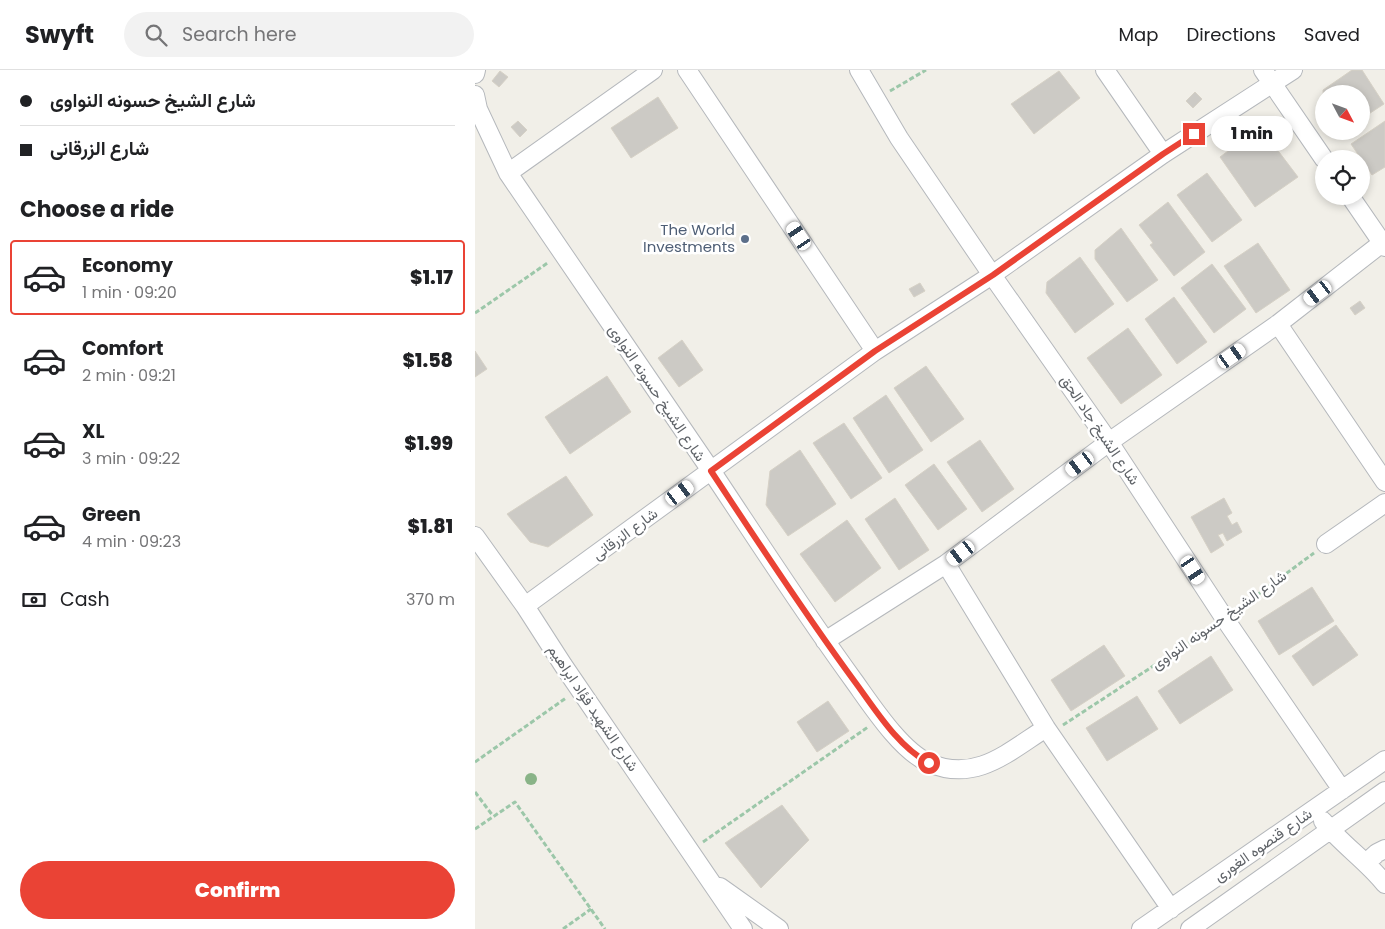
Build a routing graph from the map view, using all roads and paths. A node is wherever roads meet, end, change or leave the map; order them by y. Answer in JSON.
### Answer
{"nodes":[{"id":1,"x":476,"y":70,"type":"edge"},
{"id":2,"x":653,"y":70,"type":"edge"},
{"id":3,"x":859,"y":70,"type":"edge"},
{"id":4,"x":873,"y":70,"type":"edge"},
{"id":5,"x":926,"y":70,"type":"edge"},
{"id":6,"x":1105,"y":70,"type":"edge"},
{"id":7,"x":1293,"y":70,"type":"edge"},
{"id":8,"x":694,"y":73,"type":"edge"},
{"id":9,"x":475,"y":74,"type":"edge"},
{"id":10,"x":1268,"y":77,"type":"edge"},
{"id":11,"x":475,"y":95,"type":"edge"},
{"id":12,"x":874,"y":96,"type":"junction"},
{"id":13,"x":1318,"y":150,"type":"edge"},
{"id":14,"x":1163,"y":154,"type":"junction"},
{"id":15,"x":508,"y":173,"type":"junction"},
{"id":16,"x":1356,"y":205,"type":"edge"},
{"id":17,"x":1384,"y":245,"type":"edge"},
{"id":18,"x":562,"y":253,"type":"junction"},
{"id":19,"x":993,"y":275,"type":"junction"},
{"id":20,"x":475,"y":313,"type":"edge"},
{"id":21,"x":1278,"y":324,"type":"junction"},
{"id":22,"x":875,"y":351,"type":"junction"},
{"id":23,"x":1109,"y":442,"type":"junction"},
{"id":24,"x":711,"y":471,"type":"junction"},
{"id":25,"x":1385,"y":482,"type":"edge"},
{"id":26,"x":1385,"y":503,"type":"edge"},
{"id":27,"x":475,"y":536,"type":"edge"},
{"id":28,"x":1326,"y":544,"type":"joint"},
{"id":29,"x":947,"y":564,"type":"junction"},
{"id":30,"x":525,"y":606,"type":"junction"},
{"id":31,"x":1225,"y":619,"type":"junction"},
{"id":32,"x":825,"y":640,"type":"junction"},
{"id":33,"x":579,"y":689,"type":"junction"},
{"id":34,"x":881,"y":718,"type":"junction"},
{"id":35,"x":1048,"y":731,"type":"junction"},
{"id":36,"x":475,"y":762,"type":"edge"},
{"id":37,"x":1378,"y":765,"type":"edge"},
{"id":38,"x":1385,"y":789,"type":"edge"},
{"id":39,"x":1342,"y":790,"type":"junction"},
{"id":40,"x":475,"y":792,"type":"edge"},
{"id":41,"x":1313,"y":809,"type":"junction"},
{"id":42,"x":493,"y":816,"type":"junction"},
{"id":43,"x":475,"y":829,"type":"edge"},
{"id":44,"x":1330,"y":830,"type":"junction"},
{"id":45,"x":1385,"y":849,"type":"edge"},
{"id":46,"x":690,"y":850,"type":"junction"},
{"id":47,"x":1366,"y":863,"type":"junction"},
{"id":48,"x":711,"y":880,"type":"junction"},
{"id":49,"x":1385,"y":884,"type":"edge"},
{"id":50,"x":591,"y":909,"type":"junction"},
{"id":51,"x":1171,"y":909,"type":"junction"},
{"id":52,"x":569,"y":925,"type":"junction"},
{"id":53,"x":563,"y":929,"type":"edge"},
{"id":54,"x":572,"y":929,"type":"edge"},
{"id":55,"x":605,"y":929,"type":"edge"},
{"id":56,"x":743,"y":929,"type":"edge"},
{"id":57,"x":779,"y":929,"type":"edge"},
{"id":58,"x":1141,"y":929,"type":"edge"},
{"id":59,"x":1190,"y":929,"type":"edge"}],
"edges":[{"from":1,"to":9,"type":"street"},
{"from":2,"to":15,"type":"street"},
{"from":3,"to":12,"type":"street","name":"شارع الشيخ جاد الحق"},
{"from":4,"to":12,"type":"street"},
{"from":5,"to":12,"type":"path"},
{"from":6,"to":14,"type":"street"},
{"from":7,"to":10,"type":"street","name":"شارع الزرقانى"},
{"from":8,"to":22,"type":"street"},
{"from":10,"to":13,"type":"street"},
{"from":10,"to":14,"type":"street","name":"شارع الزرقانى"},
{"from":11,"to":15,"type":"street","name":"شارع الشيخ حسونه النواوى"},
{"from":12,"to":19,"type":"street","name":"شارع الشيخ جاد الحق"},
{"from":14,"to":19,"type":"street","name":"شارع الزرقانى"},
{"from":15,"to":18,"type":"street","name":"شارع الشيخ حسونه النواوى"},
{"from":16,"to":17,"type":"street"},
{"from":17,"to":21,"type":"street"},
{"from":18,"to":20,"type":"path"},
{"from":18,"to":24,"type":"street","name":"شارع الشيخ حسونه النواوى"},
{"from":19,"to":22,"type":"street","name":"شارع الزرقانى"},
{"from":19,"to":23,"type":"street","name":"شارع الشيخ جاد الحق"},
{"from":21,"to":23,"type":"street"},
{"from":21,"to":25,"type":"street"},
{"from":22,"to":24,"type":"street","name":"شارع الزرقانى"},
{"from":23,"to":29,"type":"street"},
{"from":23,"to":31,"type":"street","name":"شارع الشيخ جاد الحق"},
{"from":24,"to":30,"type":"street","name":"شارع الزرقانى"},
{"from":24,"to":32,"type":"street","name":"شارع الشيخ حسونه النواوى"},
{"from":26,"to":28,"type":"street"},
{"from":27,"to":30,"type":"street","name":"شارع الشهيد فؤاد ابراهيم"},
{"from":28,"to":31,"type":"path","name":"شارع الشيخ حسونه النواوى"},
{"from":29,"to":32,"type":"street"},
{"from":29,"to":35,"type":"street"},
{"from":30,"to":33,"type":"street","name":"شارع الشهيد فؤاد ابراهيم"},
{"from":31,"to":35,"type":"path","name":"شارع الشيخ حسونه النواوى"},
{"from":31,"to":39,"type":"street","name":"شارع الشيخ جاد الحق"},
{"from":32,"to":34,"type":"street","name":"شارع الشيخ حسونه النواوى"},
{"from":33,"to":36,"type":"path"},
{"from":33,"to":46,"type":"street","name":"شارع الشهيد فؤاد ابراهيم"},
{"from":34,"to":35,"type":"street","name":"شارع الشيخ حسونه النواوى"},
{"from":34,"to":46,"type":"path"},
{"from":35,"to":51,"type":"street"},
{"from":37,"to":38,"type":"street"},
{"from":37,"to":39,"type":"street","name":"شارع قنصوه الغورى"},
{"from":38,"to":44,"type":"street","name":"شارع قنصوه الغورى"},
{"from":39,"to":41,"type":"street","name":"شارع قنصوه الغورى"},
{"from":40,"to":42,"type":"path"},
{"from":41,"to":44,"type":"street"},
{"from":41,"to":51,"type":"street","name":"شارع قنصوه الغورى"},
{"from":42,"to":43,"type":"path"},
{"from":42,"to":50,"type":"path"},
{"from":44,"to":47,"type":"street"},
{"from":44,"to":59,"type":"street","name":"شارع قنصوه الغورى"},
{"from":45,"to":47,"type":"street"},
{"from":46,"to":48,"type":"street","name":"شارع الشهيد فؤاد ابراهيم"},
{"from":47,"to":49,"type":"street"},
{"from":48,"to":56,"type":"street","name":"شارع الشهيد فؤاد ابراهيم"},
{"from":48,"to":57,"type":"street","name":"شارع الشهيد فؤاد ابراهيم"},
{"from":50,"to":52,"type":"path"},
{"from":50,"to":55,"type":"path"},
{"from":51,"to":58,"type":"street","name":"شارع قنصوه الغورى"},
{"from":52,"to":53,"type":"path"},
{"from":52,"to":54,"type":"path"}]}
